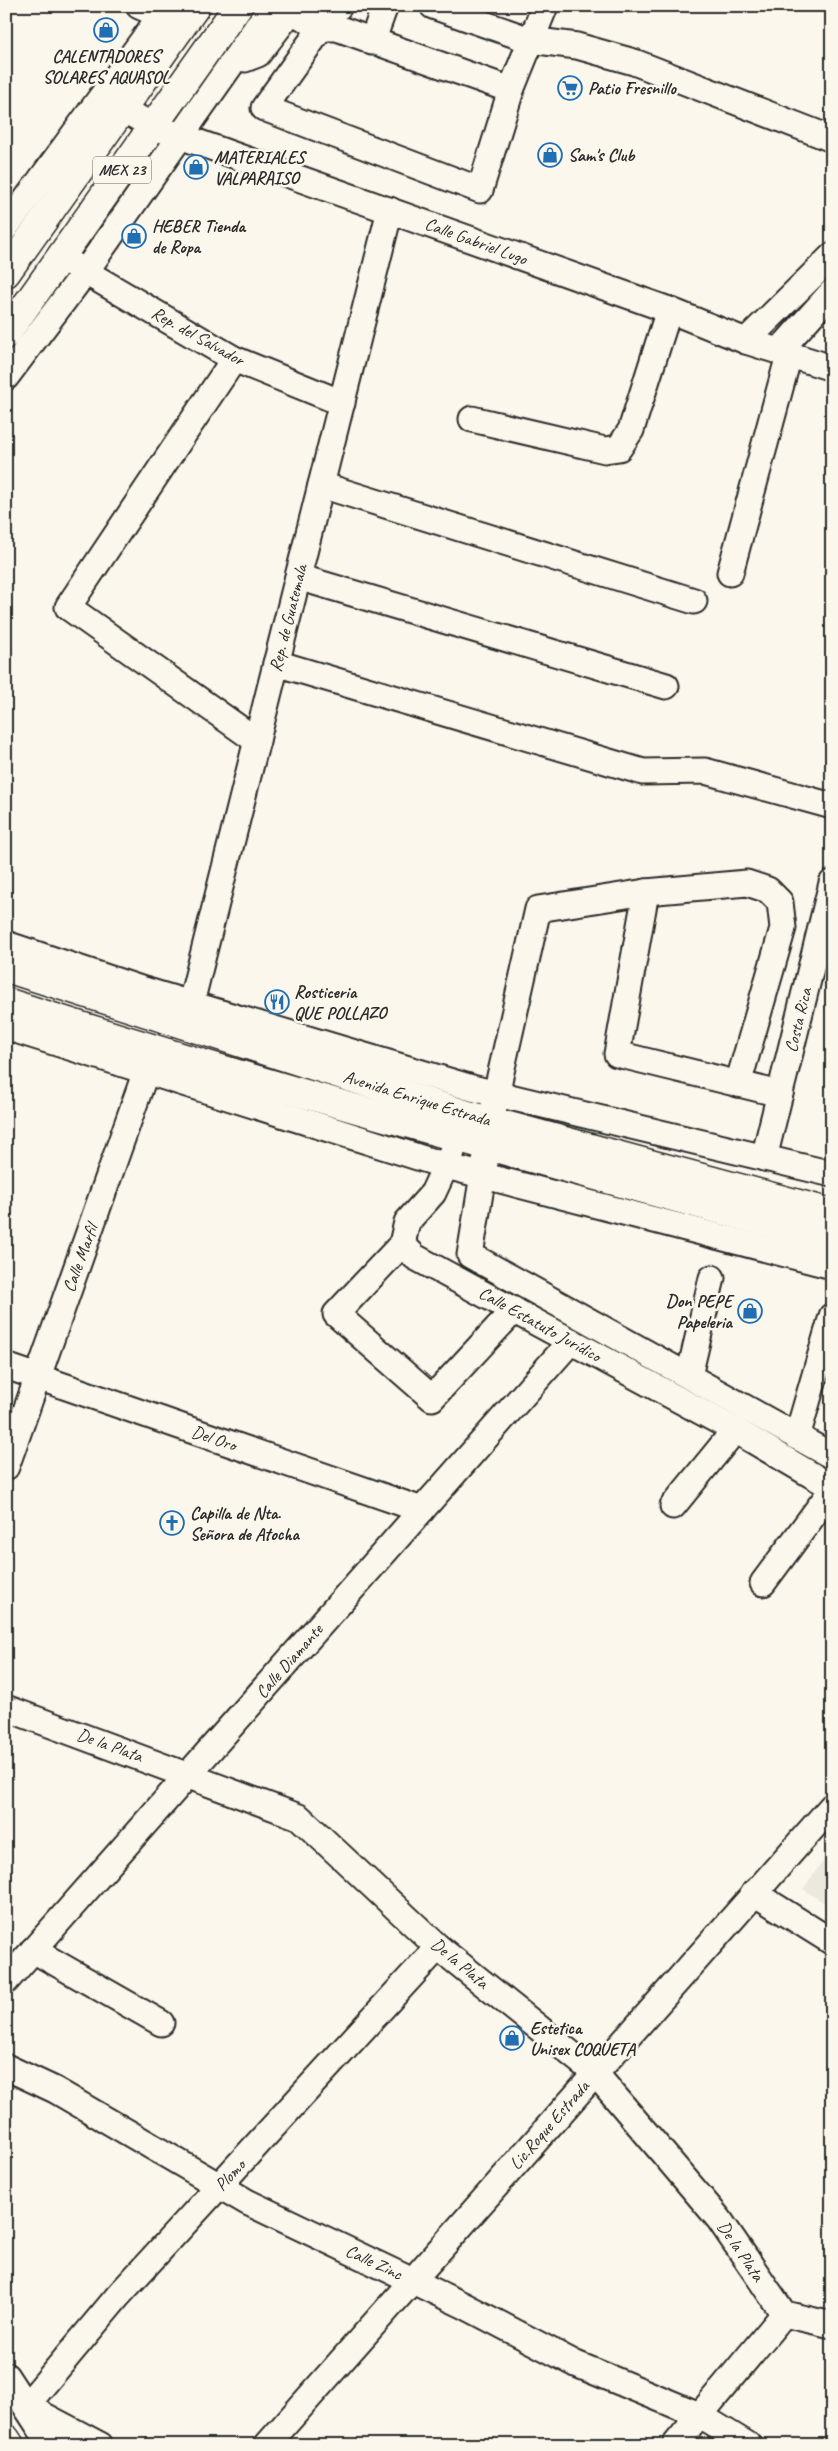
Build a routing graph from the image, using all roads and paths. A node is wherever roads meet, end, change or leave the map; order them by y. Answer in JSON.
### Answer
{"nodes":[{"id":1,"x":238,"y":6,"type":"edge"},
{"id":2,"x":385,"y":6,"type":"edge"},
{"id":3,"x":433,"y":6,"type":"edge"},
{"id":4,"x":545,"y":6,"type":"edge"},
{"id":5,"x":286,"y":8,"type":"edge"},
{"id":6,"x":170,"y":12,"type":"edge"},
{"id":7,"x":330,"y":16,"type":"edge"},
{"id":8,"x":530,"y":40,"type":"junction"},
{"id":9,"x":372,"y":42,"type":"junction"},
{"id":10,"x":511,"y":90,"type":"junction"},
{"id":11,"x":123,"y":109,"type":"junction"},
{"id":12,"x":152,"y":126,"type":"junction"},
{"id":13,"x":182,"y":136,"type":"junction"},
{"id":14,"x":832,"y":139,"type":"edge"},
{"id":15,"x":390,"y":210,"type":"junction"},
{"id":16,"x":6,"y":227,"type":"edge"},
{"id":17,"x":832,"y":256,"type":"edge"},
{"id":18,"x":60,"y":259,"type":"junction"},
{"id":19,"x":8,"y":268,"type":"edge"},
{"id":20,"x":86,"y":271,"type":"junction"},
{"id":21,"x":832,"y":292,"type":"edge"},
{"id":22,"x":669,"y":310,"type":"junction"},
{"id":23,"x":6,"y":334,"type":"edge"},
{"id":24,"x":746,"y":340,"type":"junction"},
{"id":25,"x":784,"y":353,"type":"junction"},
{"id":26,"x":234,"y":359,"type":"junction"},
{"id":27,"x":832,"y":368,"type":"edge"},
{"id":28,"x":6,"y":377,"type":"edge"},
{"id":29,"x":342,"y":403,"type":"junction"},
{"id":30,"x":472,"y":419,"type":"dead end"},
{"id":31,"x":321,"y":485,"type":"junction"},
{"id":32,"x":730,"y":572,"type":"dead end"},
{"id":33,"x":298,"y":578,"type":"junction"},
{"id":34,"x":694,"y":601,"type":"dead end"},
{"id":35,"x":276,"y":663,"type":"junction"},
{"id":36,"x":666,"y":686,"type":"dead end"},
{"id":37,"x":257,"y":742,"type":"junction"},
{"id":38,"x":832,"y":806,"type":"edge"},
{"id":39,"x":832,"y":883,"type":"edge"},
{"id":40,"x":646,"y":892,"type":"junction"},
{"id":41,"x":6,"y":944,"type":"edge"},
{"id":42,"x":6,"y":968,"type":"edge"},
{"id":43,"x":6,"y":1002,"type":"edge"},
{"id":44,"x":188,"y":1015,"type":"junction"},
{"id":45,"x":6,"y":1027,"type":"edge"},
{"id":46,"x":150,"y":1061,"type":"junction"},
{"id":47,"x":738,"y":1084,"type":"junction"},
{"id":48,"x":472,"y":1088,"type":"junction"},
{"id":49,"x":496,"y":1094,"type":"junction"},
{"id":50,"x":780,"y":1094,"type":"junction"},
{"id":51,"x":330,"y":1101,"type":"junction"},
{"id":52,"x":322,"y":1127,"type":"junction"},
{"id":53,"x":476,"y":1130,"type":"junction"},
{"id":54,"x":764,"y":1158,"type":"junction"},
{"id":55,"x":446,"y":1166,"type":"junction"},
{"id":56,"x":832,"y":1174,"type":"edge"},
{"id":57,"x":483,"y":1176,"type":"junction"},
{"id":58,"x":832,"y":1213,"type":"edge"},
{"id":59,"x":832,"y":1240,"type":"edge"},
{"id":60,"x":402,"y":1244,"type":"junction"},
{"id":61,"x":470,"y":1255,"type":"junction"},
{"id":62,"x":832,"y":1266,"type":"edge"},
{"id":63,"x":454,"y":1277,"type":"junction"},
{"id":64,"x":712,"y":1278,"type":"dead end"},
{"id":65,"x":514,"y":1310,"type":"junction"},
{"id":66,"x":832,"y":1316,"type":"edge"},
{"id":67,"x":571,"y":1341,"type":"junction"},
{"id":68,"x":6,"y":1366,"type":"edge"},
{"id":69,"x":38,"y":1376,"type":"junction"},
{"id":70,"x":689,"y":1376,"type":"junction"},
{"id":71,"x":735,"y":1430,"type":"junction"},
{"id":72,"x":797,"y":1437,"type":"junction"},
{"id":73,"x":832,"y":1456,"type":"edge"},
{"id":74,"x":6,"y":1467,"type":"edge"},
{"id":75,"x":832,"y":1489,"type":"edge"},
{"id":76,"x":673,"y":1506,"type":"dead end"},
{"id":77,"x":422,"y":1510,"type":"junction"},
{"id":78,"x":763,"y":1583,"type":"dead end"},
{"id":79,"x":6,"y":1708,"type":"edge"},
{"id":80,"x":188,"y":1774,"type":"junction"},
{"id":81,"x":832,"y":1806,"type":"edge"},
{"id":82,"x":754,"y":1893,"type":"junction"},
{"id":83,"x":832,"y":1942,"type":"edge"},
{"id":84,"x":438,"y":1947,"type":"junction"},
{"id":85,"x":33,"y":1950,"type":"junction"},
{"id":86,"x":6,"y":1981,"type":"edge"},
{"id":87,"x":161,"y":2023,"type":"dead end"},
{"id":88,"x":6,"y":2067,"type":"edge"},
{"id":89,"x":595,"y":2073,"type":"junction"},
{"id":90,"x":220,"y":2186,"type":"junction"},
{"id":91,"x":412,"y":2280,"type":"junction"},
{"id":92,"x":784,"y":2314,"type":"junction"},
{"id":93,"x":832,"y":2325,"type":"edge"},
{"id":94,"x":6,"y":2376,"type":"edge"},
{"id":95,"x":26,"y":2406,"type":"junction"},
{"id":96,"x":699,"y":2415,"type":"junction"},
{"id":97,"x":6,"y":2439,"type":"edge"},
{"id":98,"x":10,"y":2445,"type":"edge"},
{"id":99,"x":51,"y":2445,"type":"edge"},
{"id":100,"x":100,"y":2445,"type":"edge"},
{"id":101,"x":267,"y":2445,"type":"edge"},
{"id":102,"x":675,"y":2445,"type":"edge"},
{"id":103,"x":748,"y":2445,"type":"edge"}],
"edges":[{"from":1,"to":12,"type":"main road","number":"MEX 23"},
{"from":2,"to":9,"type":"street"},
{"from":3,"to":8,"type":"street"},
{"from":4,"to":8,"type":"street"},
{"from":5,"to":7,"type":"street"},
{"from":5,"to":13,"type":"street"},
{"from":6,"to":11,"type":"main road","number":"MEX 23"},
{"from":6,"to":16,"type":"street"},
{"from":7,"to":9,"type":"street"},
{"from":7,"to":10,"type":"street"},
{"from":8,"to":10,"type":"street"},
{"from":8,"to":14,"type":"street"},
{"from":9,"to":10,"type":"street"},
{"from":11,"to":12,"type":"street","name":"Calle Gabriel Lugo"},
{"from":11,"to":19,"type":"main road","number":"MEX 23"},
{"from":12,"to":13,"type":"street","name":"Calle Gabriel Lugo"},
{"from":12,"to":18,"type":"main road","number":"MEX 23"},
{"from":13,"to":15,"type":"street","name":"Calle Gabriel Lugo"},
{"from":13,"to":20,"type":"street"},
{"from":15,"to":22,"type":"street","name":"Calle Gabriel Lugo"},
{"from":15,"to":29,"type":"street","name":"Rep. de Guatemala"},
{"from":17,"to":24,"type":"street"},
{"from":18,"to":20,"type":"street","name":"Rep. del Salvador"},
{"from":18,"to":23,"type":"main road","number":"MEX 23"},
{"from":20,"to":26,"type":"street","name":"Rep. del Salvador"},
{"from":20,"to":28,"type":"street"},
{"from":21,"to":25,"type":"street"},
{"from":22,"to":24,"type":"street","name":"Calle Gabriel Lugo"},
{"from":22,"to":30,"type":"street"},
{"from":24,"to":25,"type":"street","name":"Calle Gabriel Lugo"},
{"from":25,"to":27,"type":"street","name":"Calle Gabriel Lugo"},
{"from":25,"to":32,"type":"street"},
{"from":26,"to":29,"type":"street","name":"Rep. del Salvador"},
{"from":26,"to":37,"type":"street"},
{"from":29,"to":31,"type":"street","name":"Rep. de Guatemala"},
{"from":31,"to":33,"type":"street","name":"Rep. de Guatemala"},
{"from":31,"to":34,"type":"street"},
{"from":33,"to":35,"type":"street","name":"Rep. de Guatemala"},
{"from":33,"to":36,"type":"street"},
{"from":35,"to":37,"type":"street","name":"Rep. de Guatemala"},
{"from":35,"to":38,"type":"street"},
{"from":37,"to":44,"type":"street","name":"Rep. de Guatemala"},
{"from":39,"to":50,"type":"street","name":"Costa Rica"},
{"from":40,"to":47,"type":"street"},
{"from":40,"to":47,"type":"street"},
{"from":40,"to":49,"type":"street"},
{"from":41,"to":44,"type":"street"},
{"from":42,"to":44,"type":"main road","name":"Avenida Enrique Estrada"},
{"from":43,"to":46,"type":"main road","name":"Avenida Enrique Estrada"},
{"from":44,"to":48,"type":"street"},
{"from":44,"to":53,"type":"main road","name":"Avenida Enrique Estrada"},
{"from":45,"to":46,"type":"street"},
{"from":46,"to":51,"type":"main road","name":"Avenida Enrique Estrada"},
{"from":46,"to":52,"type":"street"},
{"from":46,"to":69,"type":"street","name":"Calle Marfil"},
{"from":47,"to":50,"type":"street"},
{"from":48,"to":49,"type":"street"},
{"from":48,"to":53,"type":"street"},
{"from":49,"to":53,"type":"street"},
{"from":49,"to":54,"type":"street"},
{"from":50,"to":54,"type":"street","name":"Costa Rica"},
{"from":51,"to":52,"type":"street"},
{"from":51,"to":53,"type":"main road","name":"Avenida Enrique Estrada"},
{"from":52,"to":55,"type":"street"},
{"from":53,"to":55,"type":"street"},
{"from":53,"to":57,"type":"street"},
{"from":53,"to":58,"type":"main road","name":"Avenida Enrique Estrada"},
{"from":53,"to":59,"type":"main road","name":"Avenida Enrique Estrada"},
{"from":54,"to":56,"type":"street"},
{"from":55,"to":57,"type":"street"},
{"from":55,"to":60,"type":"street"},
{"from":57,"to":61,"type":"street"},
{"from":57,"to":62,"type":"street"},
{"from":60,"to":63,"type":"street","name":"Calle Estatuto Jurídico"},
{"from":60,"to":65,"type":"street"},
{"from":61,"to":63,"type":"street"},
{"from":61,"to":70,"type":"street","name":"Calle Estatuto Jurídico"},
{"from":63,"to":65,"type":"street","name":"Calle Estatuto Jurídico"},
{"from":64,"to":70,"type":"street"},
{"from":65,"to":67,"type":"street","name":"Calle Estatuto Jurídico"},
{"from":66,"to":72,"type":"street"},
{"from":67,"to":71,"type":"street","name":"Calle Estatuto Jurídico"},
{"from":67,"to":77,"type":"street","name":"Calle Diamante"},
{"from":68,"to":69,"type":"street","name":"Del Oro"},
{"from":69,"to":74,"type":"street","name":"Calle Marfil"},
{"from":69,"to":77,"type":"street","name":"Del Oro"},
{"from":70,"to":72,"type":"street","name":"Calle Estatuto Jurídico"},
{"from":71,"to":75,"type":"street","name":"Calle Estatuto Jurídico"},
{"from":71,"to":76,"type":"street"},
{"from":72,"to":73,"type":"street","name":"Calle Estatuto Jurídico"},
{"from":75,"to":78,"type":"street"},
{"from":77,"to":80,"type":"street","name":"Calle Diamante"},
{"from":79,"to":80,"type":"street","name":"De la Plata"},
{"from":80,"to":84,"type":"street","name":"De la Plata"},
{"from":80,"to":85,"type":"street","name":"Calle Diamante"},
{"from":81,"to":82,"type":"street","name":"Lic.Roque Estrada"},
{"from":82,"to":83,"type":"street"},
{"from":82,"to":89,"type":"street","name":"Lic.Roque Estrada"},
{"from":84,"to":89,"type":"street","name":"De la Plata"},
{"from":84,"to":90,"type":"street","name":"Plomo"},
{"from":85,"to":86,"type":"street","name":"Calle Diamante"},
{"from":85,"to":87,"type":"street"},
{"from":88,"to":90,"type":"street","name":"Calle Zinc"},
{"from":89,"to":91,"type":"street","name":"Lic.Roque Estrada"},
{"from":89,"to":92,"type":"street","name":"De la Plata"},
{"from":90,"to":91,"type":"street","name":"Calle Zinc"},
{"from":90,"to":95,"type":"street","name":"Plomo"},
{"from":91,"to":96,"type":"street","name":"Calle Zinc"},
{"from":91,"to":101,"type":"street","name":"Lic.Roque Estrada"},
{"from":92,"to":93,"type":"street"},
{"from":92,"to":96,"type":"street"},
{"from":94,"to":95,"type":"street"},
{"from":95,"to":99,"type":"street"},
{"from":95,"to":100,"type":"street"},
{"from":96,"to":102,"type":"street"},
{"from":96,"to":103,"type":"street","name":"Calle Zinc"},
{"from":97,"to":98,"type":"main road"}]}
